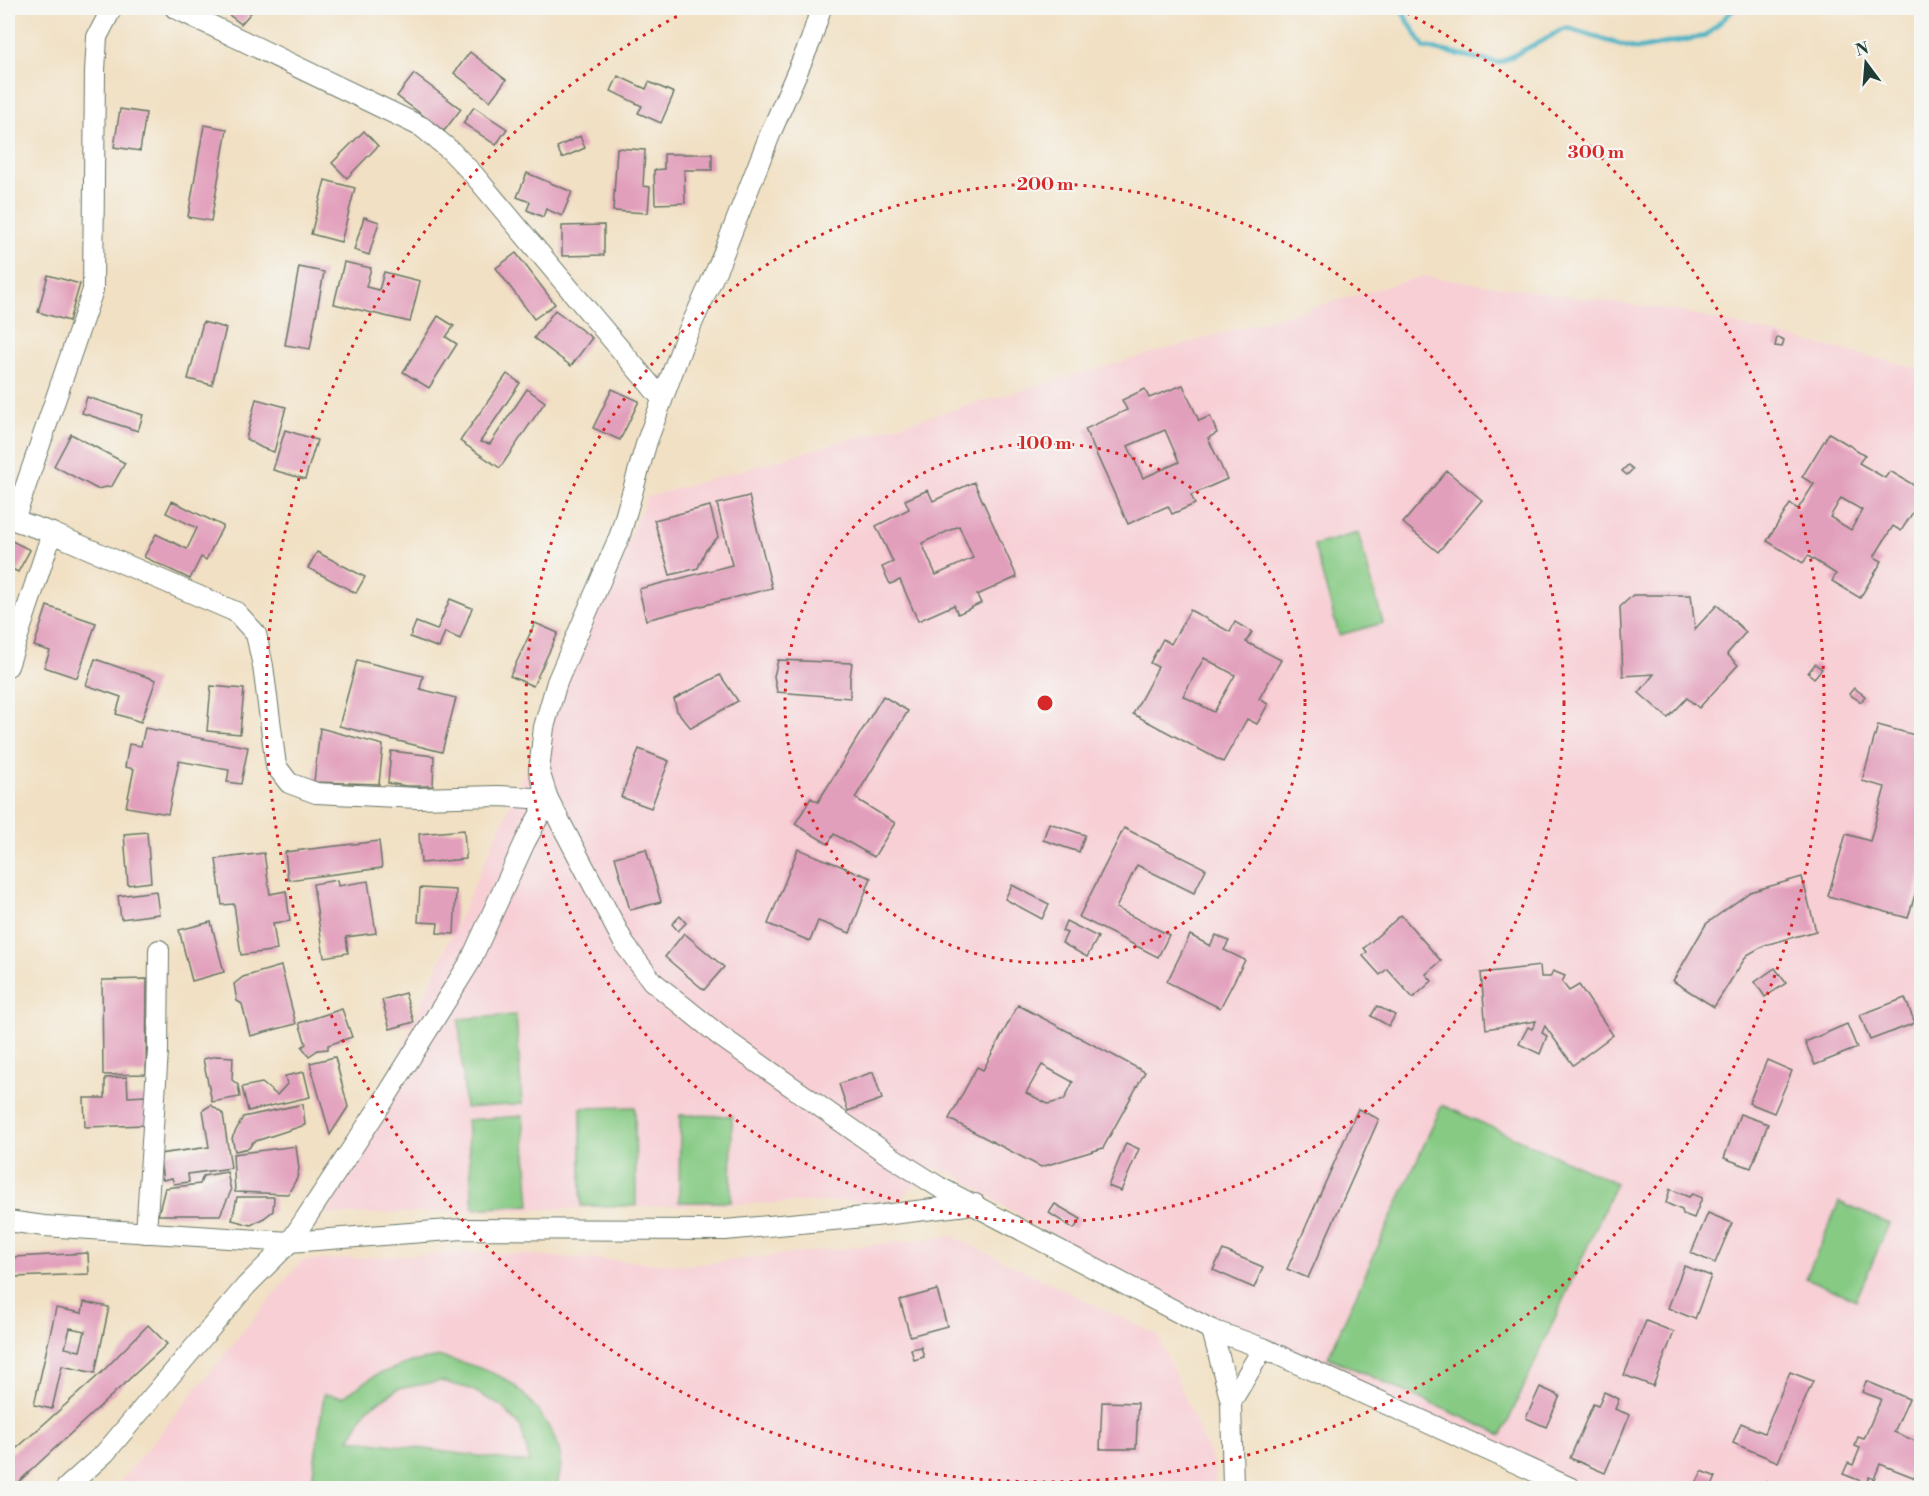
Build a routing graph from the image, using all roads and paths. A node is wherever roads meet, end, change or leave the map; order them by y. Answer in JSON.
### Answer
{"nodes":[{"id":1,"x":112,"y":8,"type":"edge"},
{"id":2,"x":175,"y":8,"type":"edge"},
{"id":3,"x":821,"y":8,"type":"edge"},
{"id":4,"x":662,"y":399,"type":"junction"},
{"id":5,"x":11,"y":519,"type":"edge"},
{"id":6,"x":52,"y":533,"type":"junction"},
{"id":7,"x":8,"y":666,"type":"edge"},
{"id":8,"x":548,"y":798,"type":"junction"},
{"id":9,"x":159,"y":950,"type":"dead end"},
{"id":10,"x":975,"y":1204,"type":"junction"},
{"id":11,"x":8,"y":1221,"type":"edge"},
{"id":12,"x":146,"y":1233,"type":"junction"},
{"id":13,"x":290,"y":1242,"type":"junction"},
{"id":14,"x":1212,"y":1330,"type":"junction"},
{"id":15,"x":1263,"y":1348,"type":"junction"},
{"id":16,"x":1231,"y":1402,"type":"junction"},
{"id":17,"x":66,"y":1488,"type":"edge"},
{"id":18,"x":1233,"y":1488,"type":"edge"},
{"id":19,"x":1571,"y":1488,"type":"edge"}],
"edges":[{"from":1,"to":5,"type":"street"},
{"from":2,"to":4,"type":"street"},
{"from":3,"to":4,"type":"street"},
{"from":4,"to":8,"type":"street"},
{"from":5,"to":6,"type":"street"},
{"from":6,"to":7,"type":"street"},
{"from":6,"to":8,"type":"street"},
{"from":8,"to":10,"type":"street"},
{"from":8,"to":13,"type":"street"},
{"from":9,"to":12,"type":"street"},
{"from":10,"to":13,"type":"street"},
{"from":10,"to":14,"type":"street"},
{"from":11,"to":12,"type":"street"},
{"from":12,"to":13,"type":"street"},
{"from":13,"to":17,"type":"street"},
{"from":14,"to":15,"type":"street"},
{"from":14,"to":16,"type":"street"},
{"from":15,"to":16,"type":"street"},
{"from":15,"to":19,"type":"street"},
{"from":16,"to":18,"type":"street"}]}
